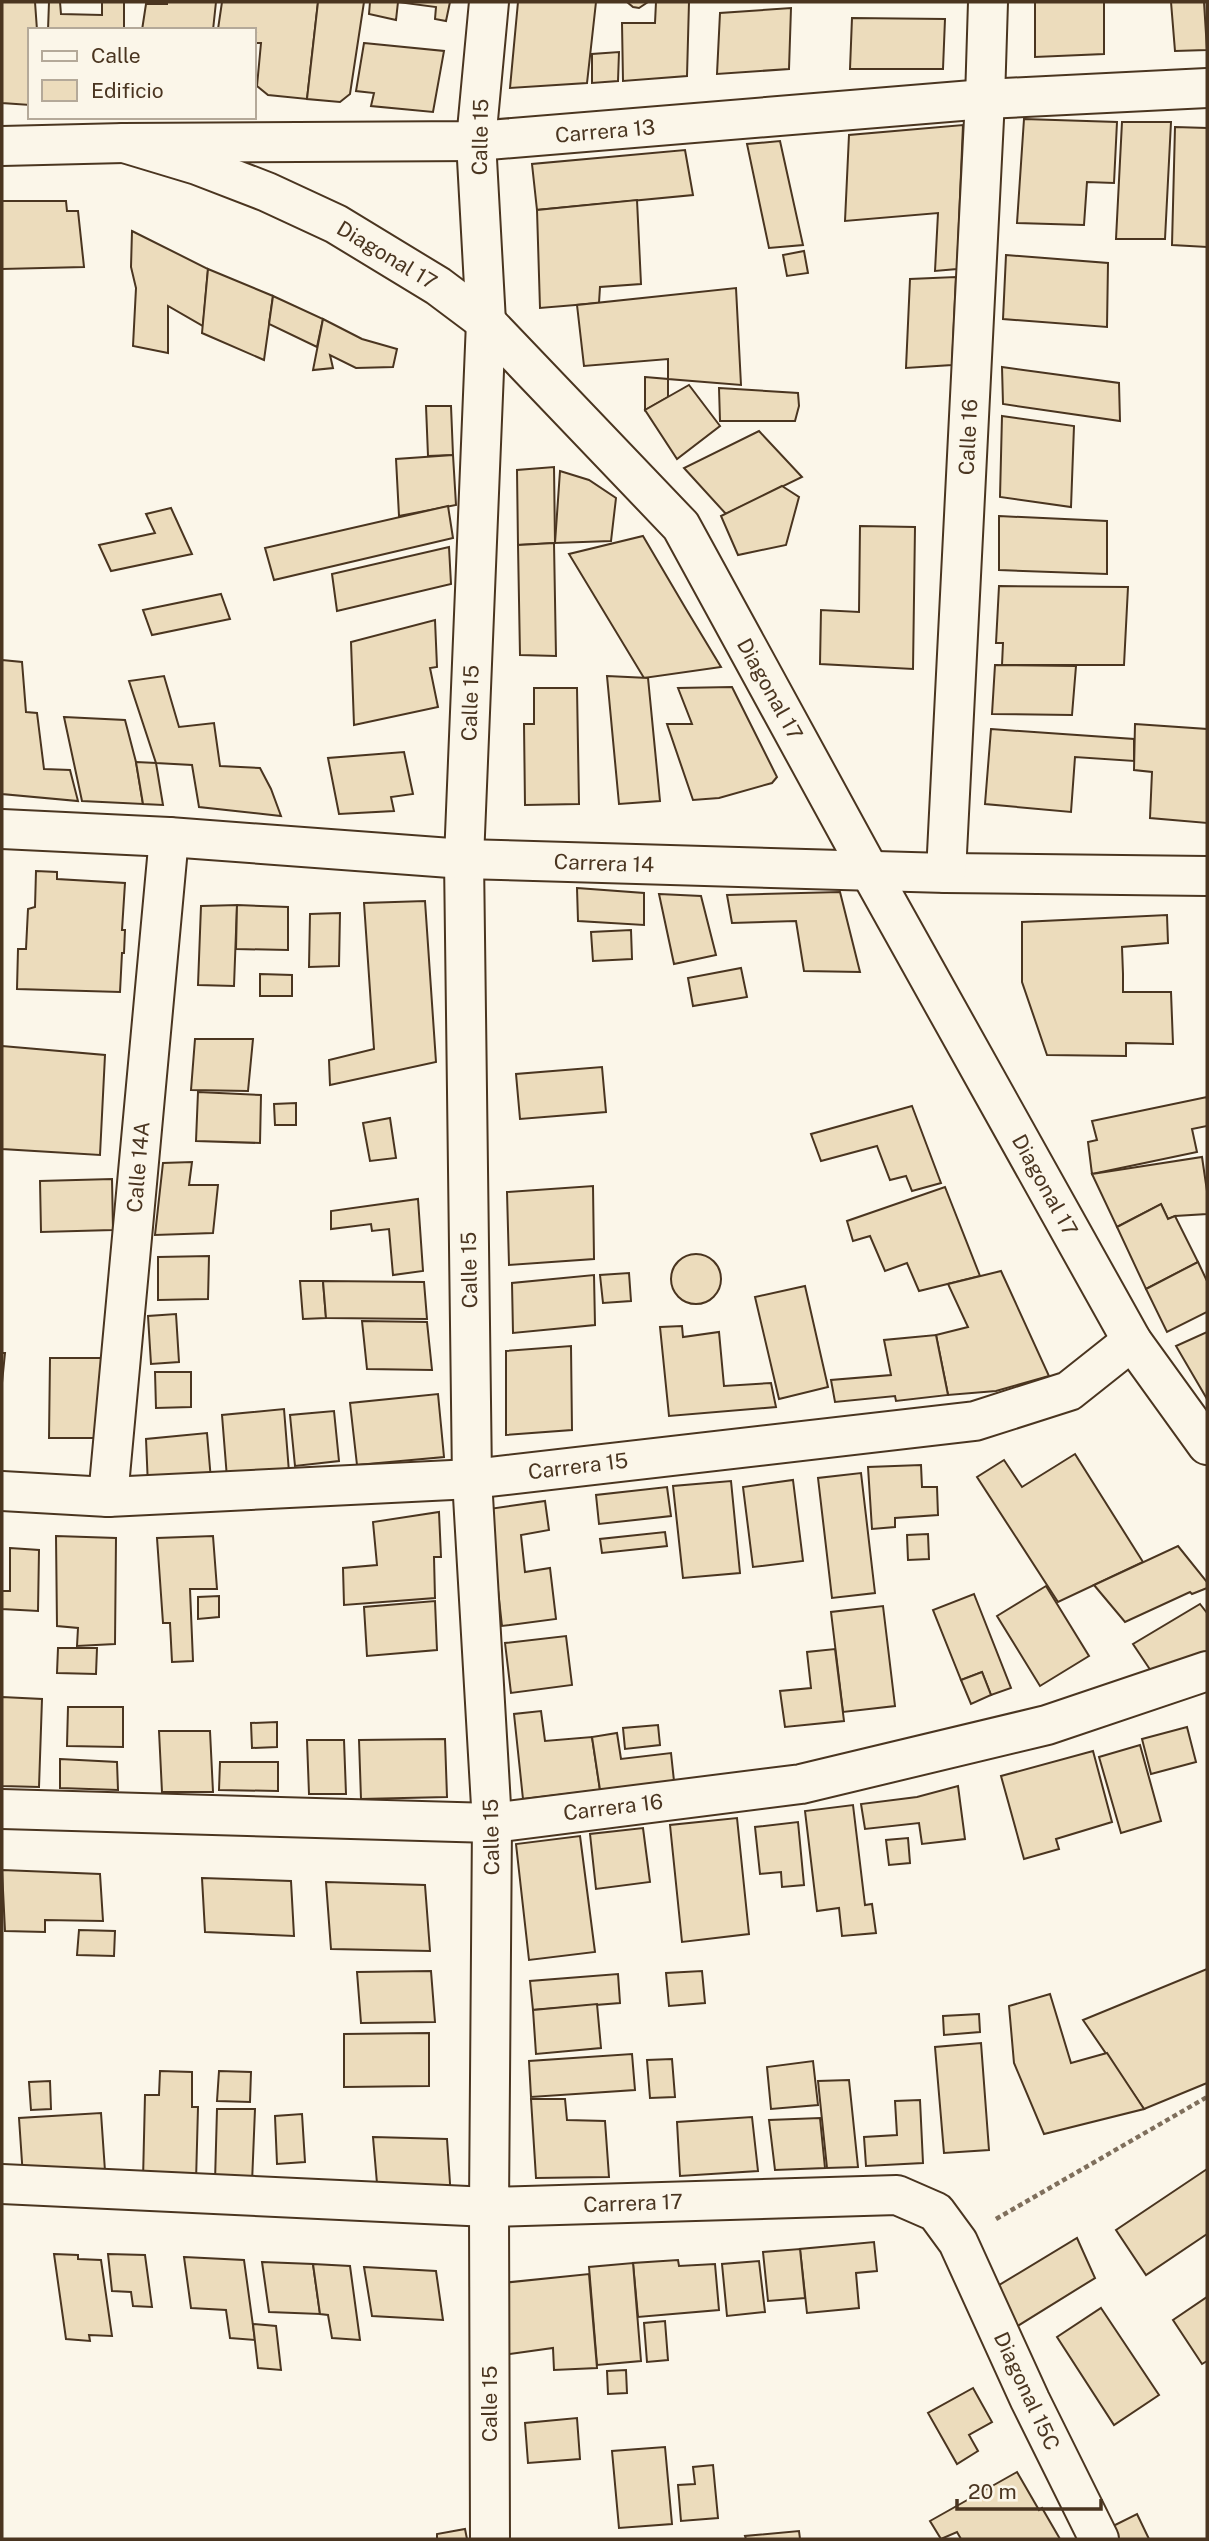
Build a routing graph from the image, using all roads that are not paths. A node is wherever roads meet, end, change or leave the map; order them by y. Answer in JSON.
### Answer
{"nodes":[{"id":1,"x":489,"y":2,"type":"edge"},
{"id":2,"x":988,"y":2,"type":"edge"},
{"id":3,"x":1207,"y":88,"type":"edge"},
{"id":4,"x":985,"y":99,"type":"junction"},
{"id":5,"x":476,"y":141,"type":"junction"},
{"id":6,"x":124,"y":143,"type":"junction"},
{"id":7,"x":2,"y":146,"type":"edge"},
{"id":8,"x":486,"y":322,"type":"junction"},
{"id":9,"x":2,"y":829,"type":"edge"},
{"id":10,"x":169,"y":837,"type":"junction"},
{"id":11,"x":464,"y":859,"type":"junction"},
{"id":12,"x":869,"y":870,"type":"junction"},
{"id":13,"x":946,"y":873,"type":"junction"},
{"id":14,"x":1207,"y":876,"type":"edge"},
{"id":15,"x":1132,"y":1341,"type":"junction"},
{"id":16,"x":1207,"y":1446,"type":"edge"},
{"id":17,"x":472,"y":1479,"type":"junction"},
{"id":18,"x":2,"y":1491,"type":"edge"},
{"id":19,"x":108,"y":1497,"type":"junction"},
{"id":20,"x":1207,"y":1671,"type":"edge"},
{"id":21,"x":2,"y":1809,"type":"edge"},
{"id":22,"x":492,"y":1823,"type":"junction"},
{"id":23,"x":2,"y":2184,"type":"edge"},
{"id":24,"x":489,"y":2207,"type":"junction"},
{"id":25,"x":958,"y":2242,"type":"joint"},
{"id":26,"x":490,"y":2539,"type":"edge"},
{"id":27,"x":1099,"y":2539,"type":"edge"}],
"edges":[{"from":1,"to":5,"type":"street","name":"Calle 15"},
{"from":2,"to":4,"type":"street","name":"Calle 16"},
{"from":3,"to":4,"type":"street","name":"Carrera 13"},
{"from":4,"to":5,"type":"street","name":"Carrera 13"},
{"from":4,"to":13,"type":"street","name":"Calle 16"},
{"from":5,"to":6,"type":"street","name":"Carrera 13"},
{"from":5,"to":8,"type":"street","name":"Calle 15"},
{"from":6,"to":7,"type":"street","name":"Carrera 13"},
{"from":6,"to":8,"type":"street","name":"Diagonal 17"},
{"from":8,"to":11,"type":"street","name":"Calle 15"},
{"from":8,"to":12,"type":"street","name":"Diagonal 17"},
{"from":9,"to":10,"type":"street","name":"Carrera 14"},
{"from":10,"to":11,"type":"street","name":"Carrera 14"},
{"from":10,"to":19,"type":"street","name":"Calle 14A"},
{"from":11,"to":12,"type":"street","name":"Carrera 14"},
{"from":11,"to":17,"type":"street","name":"Calle 15"},
{"from":12,"to":13,"type":"street","name":"Carrera 14"},
{"from":12,"to":15,"type":"street","name":"Diagonal 17"},
{"from":13,"to":14,"type":"street","name":"Carrera 14"},
{"from":15,"to":16,"type":"street","name":"Diagonal 17"},
{"from":15,"to":17,"type":"street","name":"Carrera 15"},
{"from":17,"to":19,"type":"street","name":"Carrera 15"},
{"from":17,"to":22,"type":"street","name":"Calle 15"},
{"from":18,"to":19,"type":"street","name":"Carrera 15"},
{"from":20,"to":22,"type":"street","name":"Carrera 16"},
{"from":21,"to":22,"type":"street","name":"Carrera 16"},
{"from":22,"to":24,"type":"street","name":"Calle 15"},
{"from":23,"to":24,"type":"street","name":"Carrera 17"},
{"from":24,"to":25,"type":"street","name":"Carrera 17"},
{"from":24,"to":26,"type":"street","name":"Calle 15"},
{"from":25,"to":27,"type":"street","name":"Diagonal 15C"}]}
